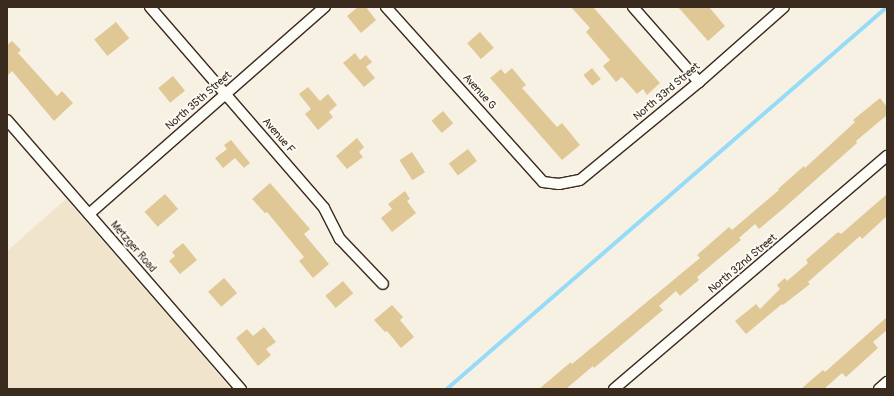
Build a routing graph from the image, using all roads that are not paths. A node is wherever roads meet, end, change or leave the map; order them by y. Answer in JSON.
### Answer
{"nodes":[{"id":1,"x":150,"y":7,"type":"edge"},
{"id":2,"x":325,"y":7,"type":"edge"},
{"id":3,"x":386,"y":7,"type":"edge"},
{"id":4,"x":633,"y":7,"type":"edge"},
{"id":5,"x":784,"y":7,"type":"edge"},
{"id":6,"x":699,"y":82,"type":"junction"},
{"id":7,"x":226,"y":94,"type":"junction"},
{"id":8,"x":7,"y":120,"type":"edge"},
{"id":9,"x":887,"y":156,"type":"edge"},
{"id":10,"x":559,"y":184,"type":"joint"},
{"id":11,"x":90,"y":214,"type":"junction"},
{"id":12,"x":383,"y":284,"type":"dead end"},
{"id":13,"x":887,"y":382,"type":"edge"},
{"id":14,"x":616,"y":388,"type":"edge"},
{"id":15,"x":241,"y":389,"type":"edge"},
{"id":16,"x":879,"y":389,"type":"edge"}],
"edges":[{"from":1,"to":7,"type":"street","name":"Avenue F"},
{"from":2,"to":7,"type":"street","name":"North 35th Street"},
{"from":3,"to":10,"type":"street","name":"Avenue G"},
{"from":4,"to":6,"type":"street"},
{"from":5,"to":6,"type":"street","name":"North 33rd Street"},
{"from":6,"to":10,"type":"street","name":"North 33rd Street"},
{"from":7,"to":11,"type":"street","name":"North 35th Street"},
{"from":7,"to":12,"type":"street","name":"Avenue F"},
{"from":8,"to":11,"type":"street","name":"Metzger Road"},
{"from":9,"to":14,"type":"street","name":"North 32nd Street"},
{"from":11,"to":15,"type":"street","name":"Metzger Road"},
{"from":13,"to":16,"type":"street"}]}
